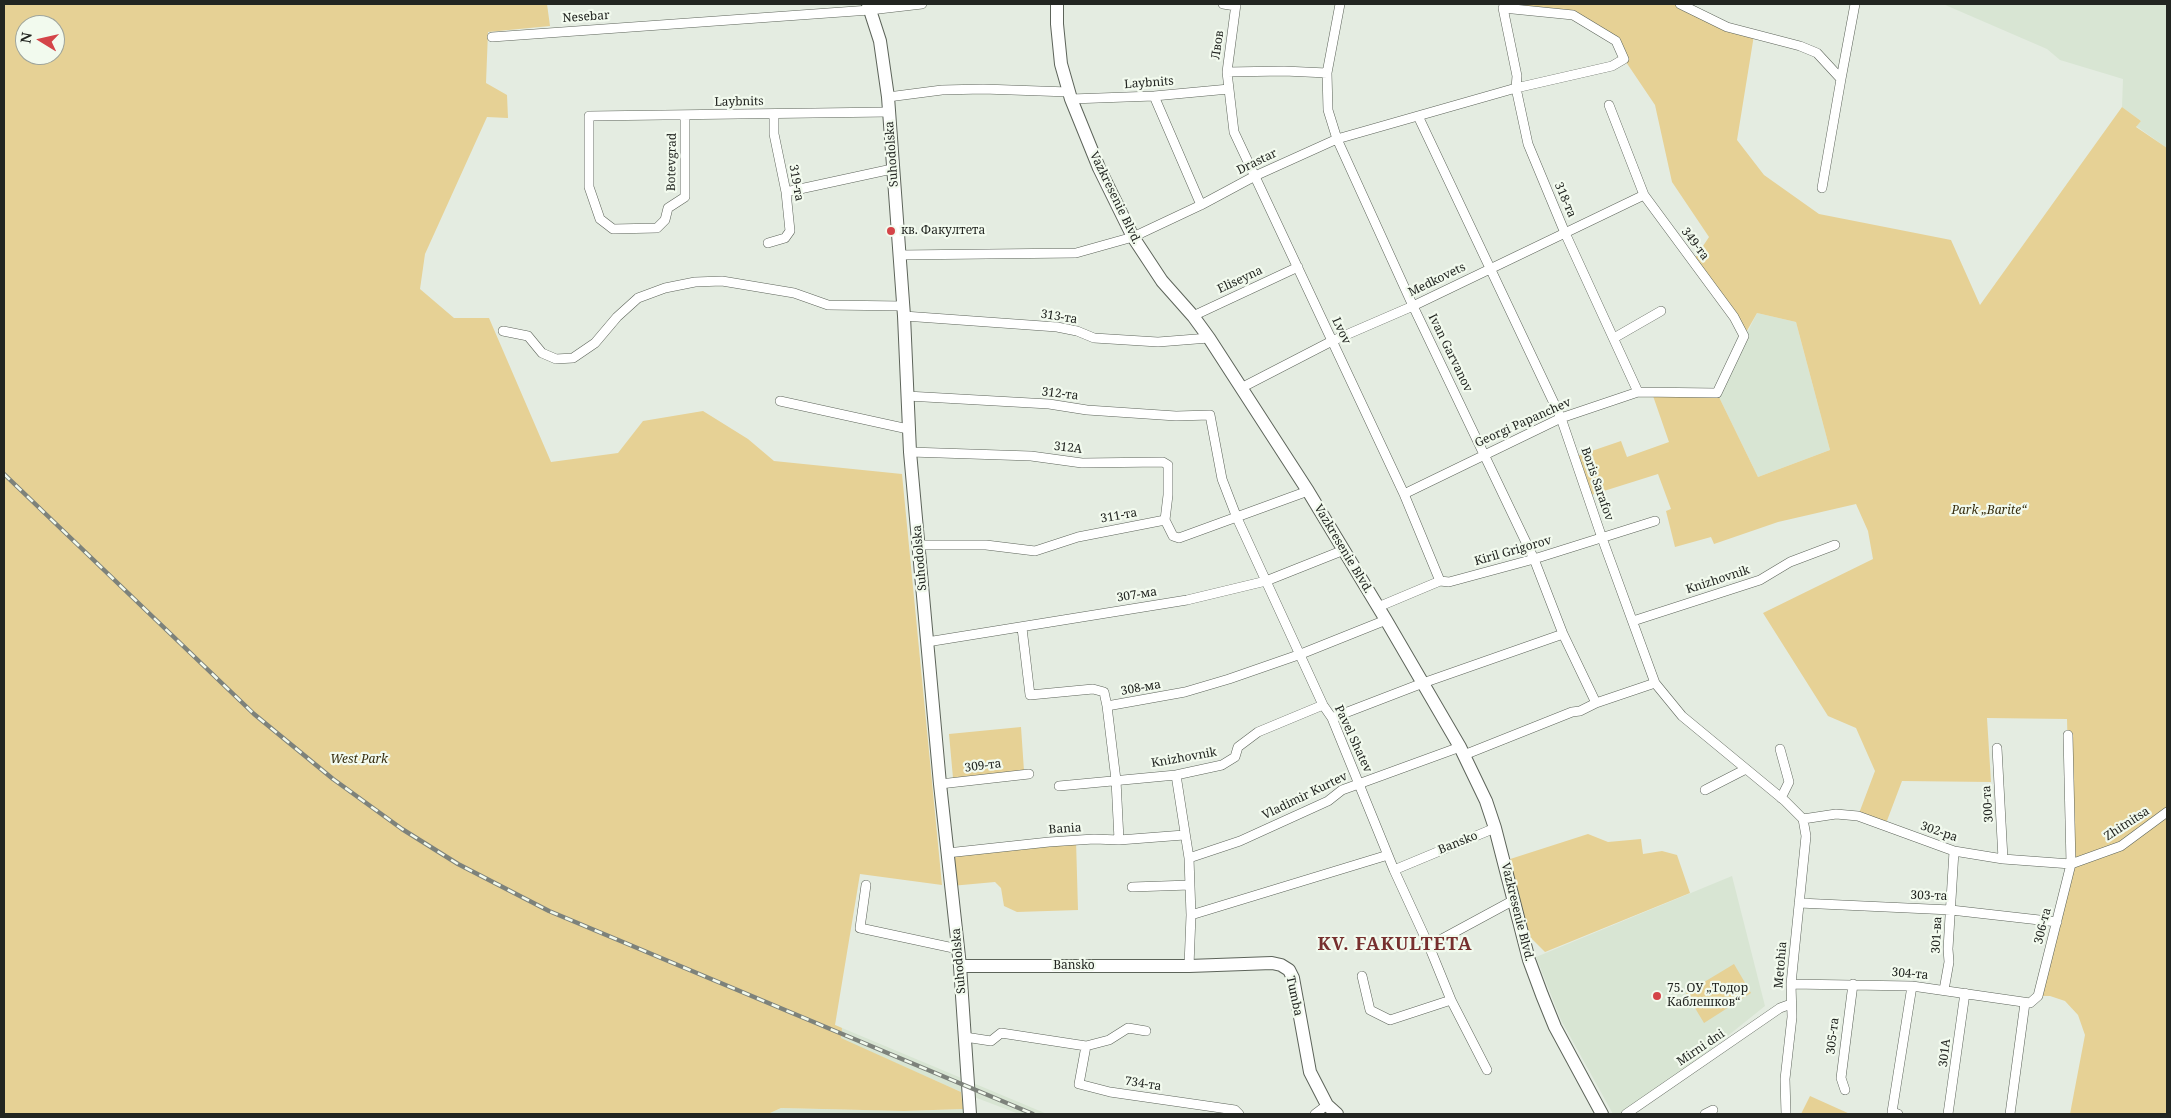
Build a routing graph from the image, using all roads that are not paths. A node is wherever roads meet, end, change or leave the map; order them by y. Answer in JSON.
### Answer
{"nodes":[{"id":1,"x":922,"y":4,"type":"edge"},
{"id":2,"x":1057,"y":4,"type":"edge"},
{"id":3,"x":1223,"y":4,"type":"edge"},
{"id":4,"x":1340,"y":4,"type":"edge"},
{"id":5,"x":1680,"y":4,"type":"edge"},
{"id":6,"x":1855,"y":4,"type":"edge"},
{"id":7,"x":1236,"y":5,"type":"edge"},
{"id":8,"x":869,"y":7,"type":"edge"},
{"id":9,"x":1503,"y":8,"type":"joint"},
{"id":10,"x":492,"y":37,"type":"dead end"},
{"id":11,"x":1227,"y":72,"type":"junction"},
{"id":12,"x":1327,"y":73,"type":"junction"},
{"id":13,"x":1842,"y":80,"type":"junction"},
{"id":14,"x":1516,"y":88,"type":"junction"},
{"id":15,"x":1228,"y":89,"type":"junction"},
{"id":16,"x":1070,"y":96,"type":"junction"},
{"id":17,"x":1154,"y":96,"type":"junction"},
{"id":18,"x":888,"y":97,"type":"junction"},
{"id":19,"x":1609,"y":105,"type":"dead end"},
{"id":20,"x":889,"y":112,"type":"junction"},
{"id":21,"x":774,"y":114,"type":"junction"},
{"id":22,"x":685,"y":115,"type":"junction"},
{"id":23,"x":1418,"y":116,"type":"junction"},
{"id":24,"x":1337,"y":139,"type":"junction"},
{"id":25,"x":892,"y":169,"type":"junction"},
{"id":26,"x":1255,"y":176,"type":"junction"},
{"id":27,"x":1822,"y":188,"type":"dead end"},
{"id":28,"x":786,"y":192,"type":"junction"},
{"id":29,"x":1644,"y":195,"type":"junction"},
{"id":30,"x":1201,"y":205,"type":"junction"},
{"id":31,"x":657,"y":228,"type":"joint"},
{"id":32,"x":1565,"y":233,"type":"junction"},
{"id":33,"x":1133,"y":237,"type":"junction"},
{"id":34,"x":768,"y":243,"type":"dead end"},
{"id":35,"x":899,"y":255,"type":"junction"},
{"id":36,"x":1298,"y":267,"type":"junction"},
{"id":37,"x":1490,"y":269,"type":"junction"},
{"id":38,"x":1413,"y":306,"type":"junction"},
{"id":39,"x":903,"y":311,"type":"junction"},
{"id":40,"x":1661,"y":311,"type":"dead end"},
{"id":41,"x":1193,"y":316,"type":"junction"},
{"id":42,"x":502,"y":332,"type":"dead end"},
{"id":43,"x":1209,"y":338,"type":"junction"},
{"id":44,"x":1614,"y":338,"type":"junction"},
{"id":45,"x":1332,"y":341,"type":"junction"},
{"id":46,"x":1241,"y":388,"type":"junction"},
{"id":47,"x":1638,"y":392,"type":"junction"},
{"id":48,"x":1717,"y":394,"type":"joint"},
{"id":49,"x":907,"y":396,"type":"junction"},
{"id":50,"x":780,"y":400,"type":"dead end"},
{"id":51,"x":1210,"y":414,"type":"joint"},
{"id":52,"x":1561,"y":418,"type":"junction"},
{"id":53,"x":908,"y":429,"type":"junction"},
{"id":54,"x":910,"y":452,"type":"junction"},
{"id":55,"x":1485,"y":453,"type":"junction"},
{"id":56,"x":1308,"y":491,"type":"junction"},
{"id":57,"x":1404,"y":494,"type":"junction"},
{"id":58,"x":1236,"y":518,"type":"junction"},
{"id":59,"x":1165,"y":520,"type":"junction"},
{"id":60,"x":1655,"y":520,"type":"dead end"},
{"id":61,"x":1602,"y":538,"type":"junction"},
{"id":62,"x":918,"y":545,"type":"junction"},
{"id":63,"x":1835,"y":545,"type":"dead end"},
{"id":64,"x":1344,"y":550,"type":"junction"},
{"id":65,"x":1534,"y":559,"type":"junction"},
{"id":66,"x":1266,"y":581,"type":"junction"},
{"id":67,"x":1440,"y":582,"type":"junction"},
{"id":68,"x":1378,"y":607,"type":"junction"},
{"id":69,"x":1386,"y":620,"type":"junction"},
{"id":70,"x":1633,"y":621,"type":"junction"},
{"id":71,"x":1022,"y":628,"type":"junction"},
{"id":72,"x":1563,"y":634,"type":"junction"},
{"id":73,"x":927,"y":642,"type":"junction"},
{"id":74,"x":1301,"y":654,"type":"junction"},
{"id":75,"x":1424,"y":683,"type":"junction"},
{"id":76,"x":1655,"y":683,"type":"junction"},
{"id":77,"x":1596,"y":703,"type":"junction"},
{"id":78,"x":1323,"y":705,"type":"junction"},
{"id":79,"x":1108,"y":706,"type":"junction"},
{"id":80,"x":1332,"y":718,"type":"junction"},
{"id":81,"x":2068,"y":735,"type":"dead end"},
{"id":82,"x":1997,"y":748,"type":"dead end"},
{"id":83,"x":1780,"y":749,"type":"dead end"},
{"id":84,"x":1462,"y":751,"type":"junction"},
{"id":85,"x":1746,"y":769,"type":"junction"},
{"id":86,"x":1030,"y":774,"type":"dead end"},
{"id":87,"x":1176,"y":775,"type":"junction"},
{"id":88,"x":1116,"y":780,"type":"junction"},
{"id":89,"x":1360,"y":783,"type":"junction"},
{"id":90,"x":940,"y":784,"type":"junction"},
{"id":91,"x":1059,"y":786,"type":"dead end"},
{"id":92,"x":1705,"y":790,"type":"dead end"},
{"id":93,"x":1781,"y":798,"type":"junction"},
{"id":94,"x":2167,"y":812,"type":"edge"},
{"id":95,"x":1802,"y":819,"type":"junction"},
{"id":96,"x":1495,"y":828,"type":"junction"},
{"id":97,"x":1184,"y":835,"type":"junction"},
{"id":98,"x":1119,"y":840,"type":"junction"},
{"id":99,"x":1954,"y":850,"type":"junction"},
{"id":100,"x":947,"y":853,"type":"junction"},
{"id":101,"x":1388,"y":855,"type":"junction"},
{"id":102,"x":1189,"y":858,"type":"junction"},
{"id":103,"x":2003,"y":859,"type":"junction"},
{"id":104,"x":2071,"y":864,"type":"junction"},
{"id":105,"x":1394,"y":870,"type":"junction"},
{"id":106,"x":866,"y":885,"type":"dead end"},
{"id":107,"x":1190,"y":885,"type":"junction"},
{"id":108,"x":1132,"y":887,"type":"dead end"},
{"id":109,"x":1514,"y":900,"type":"junction"},
{"id":110,"x":1799,"y":904,"type":"junction"},
{"id":111,"x":1951,"y":910,"type":"junction"},
{"id":112,"x":1191,"y":915,"type":"junction"},
{"id":113,"x":2057,"y":922,"type":"junction"},
{"id":114,"x":1429,"y":946,"type":"junction"},
{"id":115,"x":958,"y":949,"type":"junction"},
{"id":116,"x":960,"y":966,"type":"junction"},
{"id":117,"x":1189,"y":966,"type":"junction"},
{"id":118,"x":1362,"y":976,"type":"dead end"},
{"id":119,"x":1791,"y":984,"type":"junction"},
{"id":120,"x":1853,"y":984,"type":"junction"},
{"id":121,"x":1912,"y":986,"type":"junction"},
{"id":122,"x":1944,"y":990,"type":"junction"},
{"id":123,"x":1965,"y":994,"type":"junction"},
{"id":124,"x":1451,"y":1000,"type":"junction"},
{"id":125,"x":2026,"y":1003,"type":"junction"},
{"id":126,"x":1791,"y":1004,"type":"junction"},
{"id":127,"x":1146,"y":1030,"type":"dead end"},
{"id":128,"x":965,"y":1037,"type":"junction"},
{"id":129,"x":1086,"y":1046,"type":"junction"},
{"id":130,"x":1487,"y":1070,"type":"dead end"},
{"id":131,"x":1845,"y":1090,"type":"dead end"},
{"id":132,"x":1328,"y":1104,"type":"junction"},
{"id":133,"x":1895,"y":1113,"type":"edge"},
{"id":134,"x":970,"y":1114,"type":"edge"},
{"id":135,"x":1239,"y":1114,"type":"edge"},
{"id":136,"x":1315,"y":1114,"type":"edge"},
{"id":137,"x":1337,"y":1114,"type":"edge"},
{"id":138,"x":1602,"y":1114,"type":"edge"},
{"id":139,"x":1626,"y":1114,"type":"edge"},
{"id":140,"x":1786,"y":1114,"type":"edge"},
{"id":141,"x":1948,"y":1114,"type":"edge"},
{"id":142,"x":2010,"y":1114,"type":"edge"}],
"edges":[{"from":1,"to":8,"type":"street","name":"Nesebar"},
{"from":2,"to":16,"type":"street","name":"Vazkresenie Blvd."},
{"from":3,"to":7,"type":"street"},
{"from":4,"to":12,"type":"street","name":"Ivan Garvanov"},
{"from":5,"to":13,"type":"street"},
{"from":6,"to":13,"type":"street"},
{"from":7,"to":11,"type":"street","name":"Лвов"},
{"from":8,"to":10,"type":"street","name":"Nesebar"},
{"from":8,"to":18,"type":"street","name":"Suhodolska"},
{"from":9,"to":14,"type":"street","name":"318-та"},
{"from":9,"to":14,"type":"street","name":"Drastar"},
{"from":11,"to":12,"type":"street"},
{"from":11,"to":15,"type":"street","name":"Лвов"},
{"from":12,"to":24,"type":"street","name":"Ivan Garvanov"},
{"from":13,"to":27,"type":"street"},
{"from":14,"to":23,"type":"street","name":"Drastar"},
{"from":14,"to":32,"type":"street","name":"318-та"},
{"from":15,"to":17,"type":"street","name":"Laybnits"},
{"from":15,"to":26,"type":"street","name":"Lvov"},
{"from":16,"to":17,"type":"street","name":"Laybnits"},
{"from":16,"to":18,"type":"street","name":"Laybnits"},
{"from":16,"to":33,"type":"street","name":"Vazkresenie Blvd."},
{"from":17,"to":30,"type":"street"},
{"from":18,"to":20,"type":"street","name":"Suhodolska"},
{"from":19,"to":29,"type":"street","name":"349-та"},
{"from":20,"to":21,"type":"street","name":"Laybnits"},
{"from":20,"to":25,"type":"street","name":"Suhodolska"},
{"from":21,"to":22,"type":"street","name":"Laybnits"},
{"from":21,"to":28,"type":"street","name":"319-та"},
{"from":22,"to":31,"type":"street","name":"Botevgrad"},
{"from":22,"to":31,"type":"street","name":"Laybnits"},
{"from":23,"to":24,"type":"street","name":"Drastar"},
{"from":23,"to":37,"type":"street","name":"Boris Sarafov"},
{"from":24,"to":26,"type":"street","name":"Drastar"},
{"from":24,"to":38,"type":"street","name":"Ivan Garvanov"},
{"from":25,"to":28,"type":"street"},
{"from":25,"to":35,"type":"street","name":"Suhodolska"},
{"from":26,"to":30,"type":"street","name":"Drastar"},
{"from":26,"to":36,"type":"street","name":"Lvov"},
{"from":28,"to":34,"type":"street","name":"319-та"},
{"from":29,"to":32,"type":"street","name":"Medkovets"},
{"from":29,"to":48,"type":"street","name":"349-та"},
{"from":30,"to":33,"type":"street","name":"Drastar"},
{"from":32,"to":37,"type":"street","name":"Medkovets"},
{"from":32,"to":44,"type":"street","name":"318-та"},
{"from":33,"to":35,"type":"street","name":"Drastar"},
{"from":33,"to":41,"type":"street","name":"Vazkresenie Blvd."},
{"from":35,"to":39,"type":"street","name":"Suhodolska"},
{"from":36,"to":41,"type":"street","name":"Eliseyna"},
{"from":36,"to":45,"type":"street","name":"Lvov"},
{"from":37,"to":38,"type":"street","name":"Medkovets"},
{"from":37,"to":52,"type":"street","name":"Boris Sarafov"},
{"from":38,"to":45,"type":"street","name":"Medkovets"},
{"from":38,"to":55,"type":"street","name":"Ivan Garvanov"},
{"from":39,"to":42,"type":"street","name":"313-та"},
{"from":39,"to":43,"type":"street","name":"313-та"},
{"from":39,"to":49,"type":"street","name":"Suhodolska"},
{"from":40,"to":44,"type":"street"},
{"from":41,"to":43,"type":"street","name":"Vazkresenie Blvd."},
{"from":43,"to":46,"type":"street","name":"Vazkresenie Blvd."},
{"from":44,"to":47,"type":"street","name":"318-та"},
{"from":45,"to":46,"type":"street","name":"Medkovets"},
{"from":45,"to":57,"type":"street","name":"Lvov"},
{"from":46,"to":56,"type":"street","name":"Vazkresenie Blvd."},
{"from":47,"to":48,"type":"street","name":"Georgi Papanchev"},
{"from":47,"to":52,"type":"street","name":"Georgi Papanchev"},
{"from":49,"to":51,"type":"street","name":"312-та"},
{"from":49,"to":53,"type":"street","name":"Suhodolska"},
{"from":50,"to":53,"type":"street"},
{"from":51,"to":58,"type":"street","name":"Pavel Shatev"},
{"from":52,"to":55,"type":"street","name":"Georgi Papanchev"},
{"from":52,"to":61,"type":"street","name":"Boris Sarafov"},
{"from":53,"to":54,"type":"street","name":"Suhodolska"},
{"from":54,"to":59,"type":"street","name":"312А"},
{"from":54,"to":62,"type":"street","name":"Suhodolska"},
{"from":55,"to":57,"type":"street","name":"Georgi Papanchev"},
{"from":55,"to":65,"type":"street","name":"Ivan Garvanov"},
{"from":56,"to":58,"type":"street"},
{"from":56,"to":64,"type":"street","name":"Vazkresenie Blvd."},
{"from":57,"to":67,"type":"street","name":"Lvov"},
{"from":58,"to":59,"type":"street"},
{"from":58,"to":66,"type":"street","name":"Pavel Shatev"},
{"from":59,"to":62,"type":"street","name":"311-та"},
{"from":60,"to":61,"type":"street","name":"Kiril Grigorov"},
{"from":61,"to":65,"type":"street","name":"Kiril Grigorov"},
{"from":61,"to":70,"type":"street","name":"Boris Sarafov"},
{"from":62,"to":73,"type":"street","name":"Suhodolska"},
{"from":63,"to":70,"type":"street","name":"Knizhovnik"},
{"from":64,"to":66,"type":"street","name":"307-ма"},
{"from":64,"to":68,"type":"street","name":"Vazkresenie Blvd."},
{"from":65,"to":67,"type":"street","name":"Kiril Grigorov"},
{"from":65,"to":72,"type":"street","name":"Ivan Garvanov"},
{"from":66,"to":71,"type":"street","name":"307-ма"},
{"from":66,"to":74,"type":"street","name":"Pavel Shatev"},
{"from":67,"to":68,"type":"street","name":"Kiril Grigorov"},
{"from":68,"to":69,"type":"street","name":"Vazkresenie Blvd."},
{"from":69,"to":74,"type":"street"},
{"from":69,"to":75,"type":"street","name":"Vazkresenie Blvd."},
{"from":70,"to":76,"type":"street","name":"Boris Sarafov"},
{"from":71,"to":73,"type":"street","name":"307-ма"},
{"from":71,"to":79,"type":"street","name":"308-ма"},
{"from":72,"to":75,"type":"street"},
{"from":72,"to":77,"type":"street","name":"Ivan Garvanov"},
{"from":73,"to":90,"type":"street","name":"Suhodolska"},
{"from":74,"to":78,"type":"street","name":"Pavel Shatev"},
{"from":74,"to":79,"type":"street","name":"308-ма"},
{"from":75,"to":80,"type":"street"},
{"from":75,"to":84,"type":"street","name":"Vazkresenie Blvd."},
{"from":76,"to":77,"type":"street","name":"Vladimir Kurtev"},
{"from":76,"to":85,"type":"street","name":"Boris Sarafov"},
{"from":77,"to":84,"type":"street","name":"Vladimir Kurtev"},
{"from":78,"to":80,"type":"street","name":"Pavel Shatev"},
{"from":78,"to":87,"type":"street","name":"Knizhovnik"},
{"from":79,"to":88,"type":"street"},
{"from":80,"to":89,"type":"street","name":"Pavel Shatev"},
{"from":81,"to":104,"type":"street","name":"306-та"},
{"from":82,"to":103,"type":"street","name":"300-та"},
{"from":83,"to":93,"type":"street"},
{"from":84,"to":89,"type":"street","name":"Vladimir Kurtev"},
{"from":84,"to":96,"type":"street","name":"Vazkresenie Blvd."},
{"from":85,"to":92,"type":"street"},
{"from":85,"to":93,"type":"street","name":"Boris Sarafov"},
{"from":86,"to":90,"type":"street","name":"309-та"},
{"from":87,"to":88,"type":"street","name":"Knizhovnik"},
{"from":87,"to":97,"type":"street"},
{"from":88,"to":91,"type":"street","name":"Knizhovnik"},
{"from":88,"to":98,"type":"street"},
{"from":89,"to":101,"type":"street","name":"Pavel Shatev"},
{"from":89,"to":102,"type":"street","name":"Vladimir Kurtev"},
{"from":90,"to":100,"type":"street","name":"Suhodolska"},
{"from":93,"to":95,"type":"street","name":"Boris Sarafov"},
{"from":94,"to":104,"type":"street","name":"Zhitnitsa"},
{"from":95,"to":99,"type":"street","name":"302-ра"},
{"from":95,"to":110,"type":"street","name":"Metohia"},
{"from":96,"to":105,"type":"street","name":"Bansko"},
{"from":96,"to":109,"type":"street","name":"Vazkresenie Blvd."},
{"from":97,"to":98,"type":"street","name":"Bania"},
{"from":97,"to":102,"type":"street"},
{"from":98,"to":100,"type":"street","name":"Bania"},
{"from":99,"to":103,"type":"street","name":"302-ра"},
{"from":99,"to":111,"type":"street","name":"301-ва"},
{"from":100,"to":115,"type":"street","name":"Suhodolska"},
{"from":101,"to":105,"type":"street","name":"Pavel Shatev"},
{"from":101,"to":112,"type":"street"},
{"from":102,"to":107,"type":"street"},
{"from":103,"to":104,"type":"street","name":"302-ра"},
{"from":104,"to":113,"type":"street","name":"306-та"},
{"from":105,"to":114,"type":"street","name":"Pavel Shatev"},
{"from":106,"to":115,"type":"street"},
{"from":107,"to":108,"type":"street"},
{"from":107,"to":112,"type":"street"},
{"from":109,"to":114,"type":"street"},
{"from":109,"to":138,"type":"street","name":"Vazkresenie Blvd."},
{"from":110,"to":111,"type":"street","name":"303-та"},
{"from":110,"to":119,"type":"street","name":"Metohia"},
{"from":111,"to":113,"type":"street","name":"303-та"},
{"from":111,"to":122,"type":"street","name":"301-ва"},
{"from":112,"to":117,"type":"street"},
{"from":113,"to":125,"type":"street","name":"306-та"},
{"from":114,"to":124,"type":"street","name":"Pavel Shatev"},
{"from":115,"to":116,"type":"street","name":"Suhodolska"},
{"from":116,"to":117,"type":"street","name":"Bansko"},
{"from":116,"to":128,"type":"street","name":"Suhodolska"},
{"from":117,"to":132,"type":"street","name":"Tumba"},
{"from":118,"to":124,"type":"street"},
{"from":119,"to":120,"type":"street","name":"304-та"},
{"from":119,"to":126,"type":"street","name":"Metohia"},
{"from":120,"to":121,"type":"street","name":"304-та"},
{"from":120,"to":131,"type":"street","name":"305-та"},
{"from":121,"to":122,"type":"street","name":"304-та"},
{"from":121,"to":133,"type":"street"},
{"from":122,"to":123,"type":"street","name":"304-та"},
{"from":123,"to":125,"type":"street","name":"304-та"},
{"from":123,"to":141,"type":"street","name":"301А"},
{"from":124,"to":130,"type":"street","name":"Pavel Shatev"},
{"from":125,"to":142,"type":"street"},
{"from":126,"to":139,"type":"street","name":"Mirni dni"},
{"from":126,"to":140,"type":"street","name":"Metohia"},
{"from":127,"to":129,"type":"street"},
{"from":128,"to":129,"type":"street"},
{"from":128,"to":134,"type":"street","name":"Suhodolska"},
{"from":129,"to":135,"type":"street","name":"734-та"},
{"from":132,"to":136,"type":"street"},
{"from":132,"to":137,"type":"street","name":"Tumba"}]}
